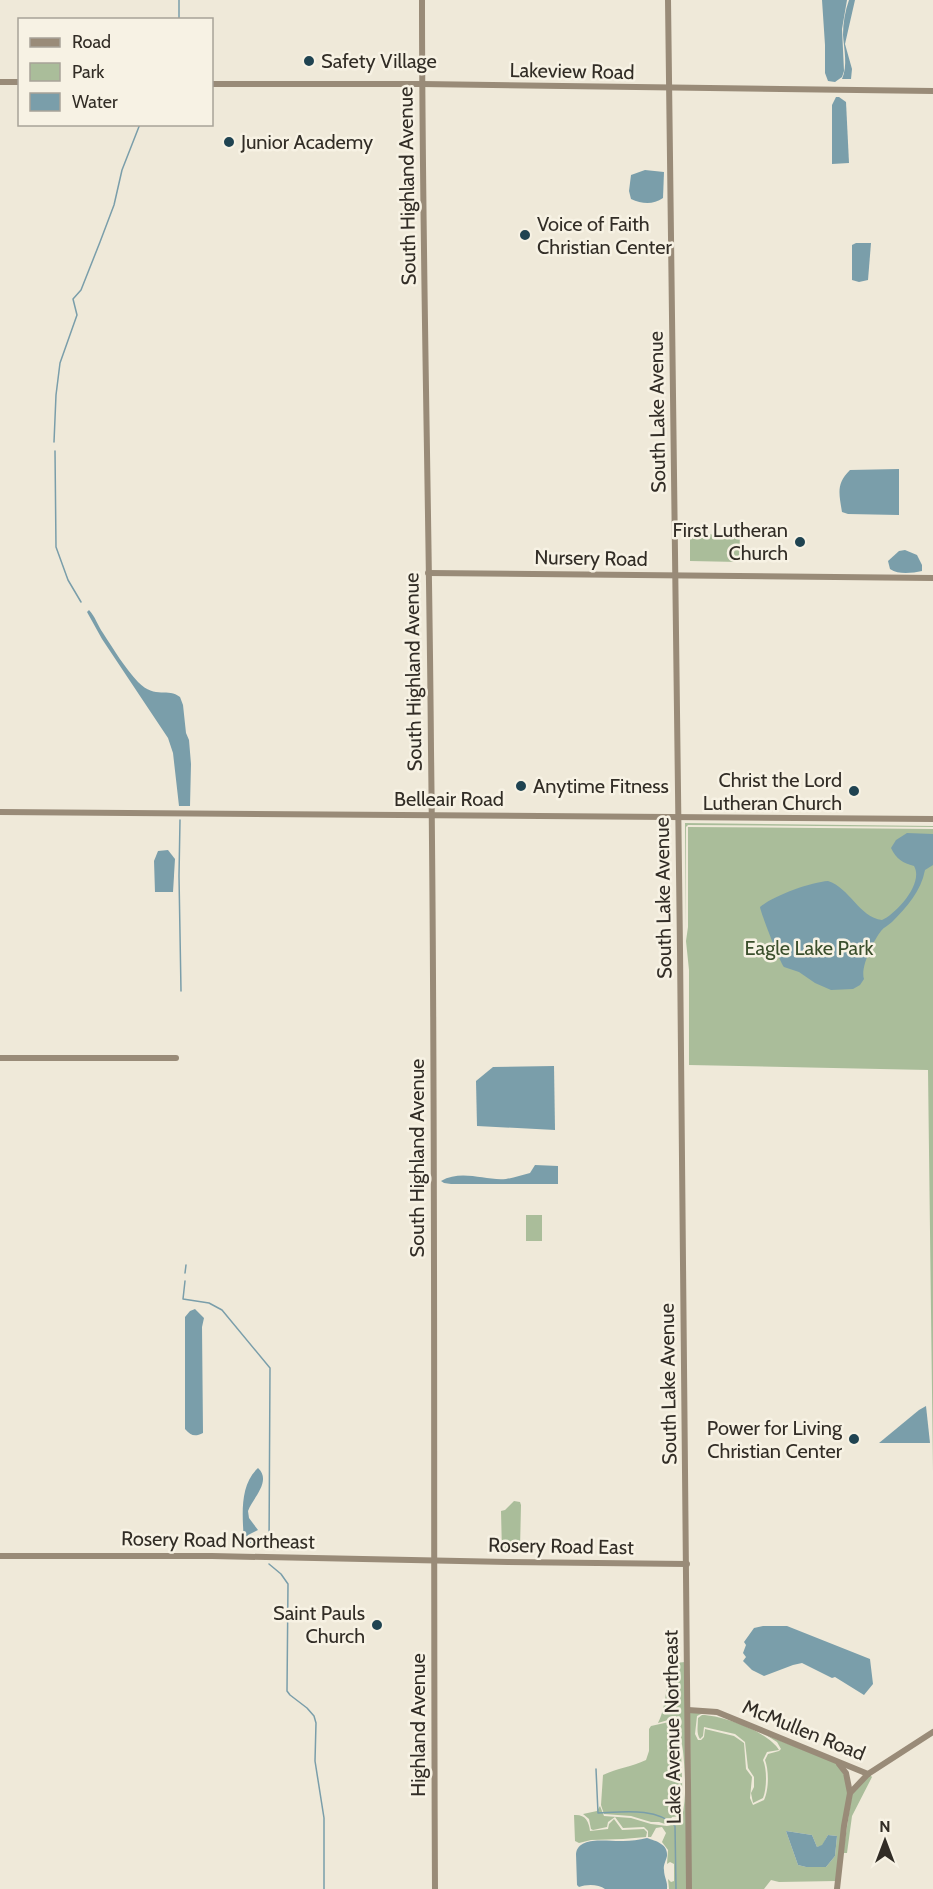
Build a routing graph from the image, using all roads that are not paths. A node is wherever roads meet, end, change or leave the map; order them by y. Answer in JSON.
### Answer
{"nodes":[{"id":1,"x":422,"y":0,"type":"edge"},
{"id":2,"x":668,"y":0,"type":"edge"},
{"id":3,"x":0,"y":82,"type":"edge"},
{"id":4,"x":18,"y":82,"type":"edge"},
{"id":5,"x":213,"y":84,"type":"edge"},
{"id":6,"x":422,"y":84,"type":"junction"},
{"id":7,"x":669,"y":88,"type":"junction"},
{"id":8,"x":933,"y":92,"type":"edge"},
{"id":9,"x":428,"y":573,"type":"junction"},
{"id":10,"x":676,"y":575,"type":"junction"},
{"id":11,"x":933,"y":578,"type":"edge"},
{"id":12,"x":0,"y":812,"type":"edge"},
{"id":13,"x":431,"y":815,"type":"junction"},
{"id":14,"x":678,"y":817,"type":"junction"},
{"id":15,"x":933,"y":819,"type":"edge"},
{"id":16,"x":0,"y":1058,"type":"edge"},
{"id":17,"x":176,"y":1058,"type":"dead end"},
{"id":18,"x":0,"y":1556,"type":"edge"},
{"id":19,"x":435,"y":1560,"type":"junction"},
{"id":20,"x":687,"y":1564,"type":"junction"},
{"id":21,"x":688,"y":1710,"type":"junction"},
{"id":22,"x":933,"y":1732,"type":"edge"},
{"id":23,"x":837,"y":1761,"type":"junction"},
{"id":24,"x":868,"y":1774,"type":"junction"},
{"id":25,"x":850,"y":1793,"type":"junction"},
{"id":26,"x":435,"y":1889,"type":"edge"},
{"id":27,"x":689,"y":1889,"type":"edge"},
{"id":28,"x":837,"y":1889,"type":"edge"}],
"edges":[{"from":1,"to":6,"type":"street","name":"South Highland Avenue"},
{"from":2,"to":7,"type":"street","name":"South Lake Avenue"},
{"from":3,"to":4,"type":"street"},
{"from":5,"to":6,"type":"street","name":"Lakeview Road"},
{"from":6,"to":7,"type":"street","name":"Lakeview Road"},
{"from":6,"to":9,"type":"street","name":"South Highland Avenue"},
{"from":7,"to":8,"type":"street","name":"Lakeview Road"},
{"from":7,"to":10,"type":"street","name":"South Lake Avenue"},
{"from":9,"to":10,"type":"street","name":"Nursery Road"},
{"from":9,"to":13,"type":"street","name":"South Highland Avenue"},
{"from":10,"to":11,"type":"street","name":"Nursery Road"},
{"from":10,"to":14,"type":"street","name":"South Lake Avenue"},
{"from":12,"to":13,"type":"street","name":"Belleair Road"},
{"from":13,"to":14,"type":"street","name":"Belleair Road"},
{"from":13,"to":19,"type":"street","name":"South Highland Avenue"},
{"from":14,"to":15,"type":"street","name":"Belleair Road"},
{"from":14,"to":20,"type":"street","name":"South Lake Avenue"},
{"from":16,"to":17,"type":"street"},
{"from":18,"to":19,"type":"street","name":"Rosery Road Northeast"},
{"from":19,"to":20,"type":"street","name":"Rosery Road East"},
{"from":19,"to":26,"type":"street","name":"Highland Avenue"},
{"from":20,"to":21,"type":"street","name":"Lake Avenue Northeast"},
{"from":21,"to":23,"type":"street","name":"McMullen Road"},
{"from":21,"to":27,"type":"street","name":"Lake Avenue Northeast"},
{"from":22,"to":24,"type":"street","name":"McMullen Road"},
{"from":23,"to":24,"type":"street","name":"McMullen Road"},
{"from":23,"to":25,"type":"street"},
{"from":24,"to":25,"type":"street"},
{"from":25,"to":28,"type":"street"}]}
